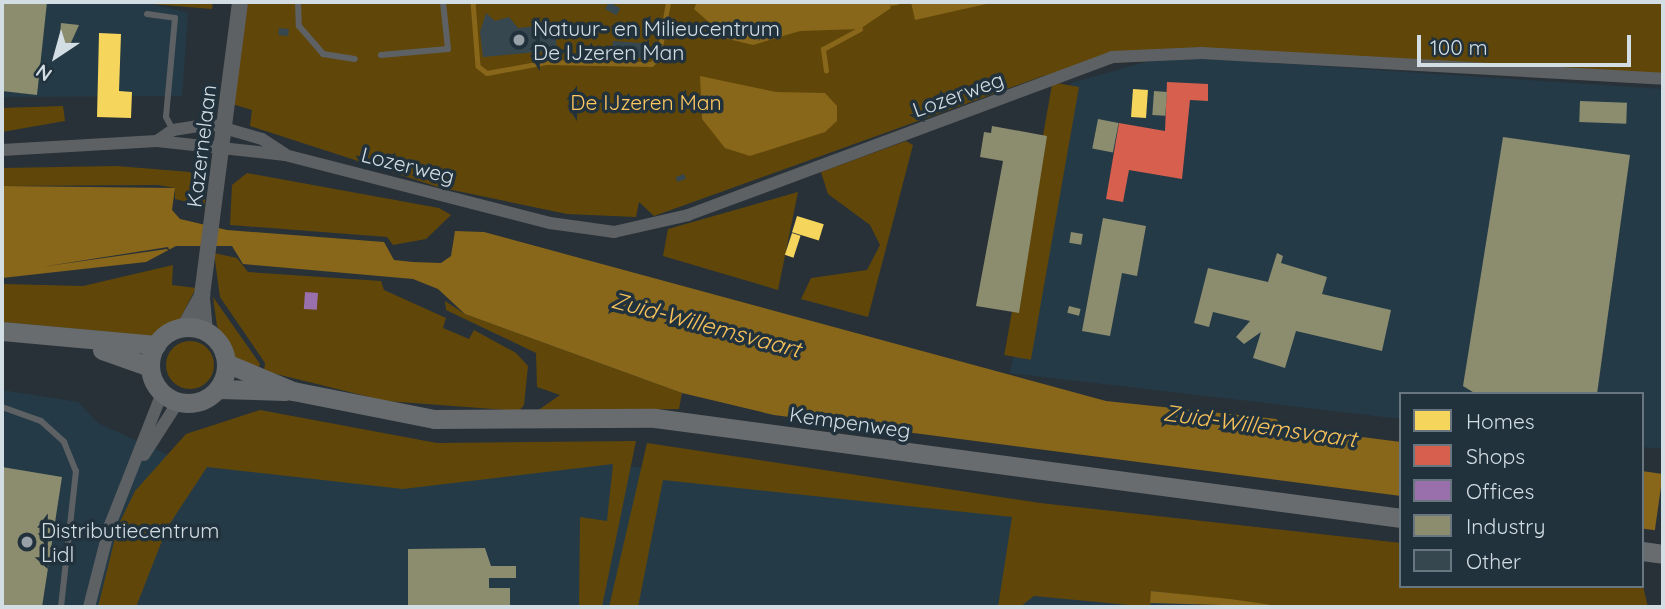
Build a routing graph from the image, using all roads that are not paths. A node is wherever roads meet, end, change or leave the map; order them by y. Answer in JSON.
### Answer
{"nodes":[{"id":1,"x":240,"y":2,"type":"edge"},
{"id":2,"x":298,"y":2,"type":"edge"},
{"id":3,"x":443,"y":2,"type":"edge"},
{"id":4,"x":147,"y":14,"type":"dead end"},
{"id":5,"x":381,"y":55,"type":"dead end"},
{"id":6,"x":355,"y":59,"type":"dead end"},
{"id":7,"x":1663,"y":79,"type":"edge"},
{"id":8,"x":225,"y":129,"type":"junction"},
{"id":9,"x":173,"y":130,"type":"junction"},
{"id":10,"x":157,"y":142,"type":"junction"},
{"id":11,"x":2,"y":150,"type":"edge"},
{"id":12,"x":222,"y":152,"type":"junction"},
{"id":13,"x":285,"y":155,"type":"junction"},
{"id":14,"x":202,"y":295,"type":"junction"},
{"id":15,"x":184,"y":328,"type":"junction"},
{"id":16,"x":2,"y":331,"type":"edge"},
{"id":17,"x":205,"y":332,"type":"junction"},
{"id":18,"x":84,"y":343,"type":"junction"},
{"id":19,"x":156,"y":345,"type":"junction"},
{"id":20,"x":226,"y":363,"type":"junction"},
{"id":21,"x":150,"y":367,"type":"junction"},
{"id":22,"x":218,"y":389,"type":"junction"},
{"id":23,"x":293,"y":391,"type":"junction"},
{"id":24,"x":170,"y":398,"type":"junction"},
{"id":25,"x":2,"y":407,"type":"edge"},
{"id":26,"x":1399,"y":518,"type":"edge"},
{"id":27,"x":1644,"y":551,"type":"edge"},
{"id":28,"x":1663,"y":554,"type":"edge"},
{"id":29,"x":61,"y":607,"type":"edge"},
{"id":30,"x":89,"y":607,"type":"edge"}],
"edges":[{"from":1,"to":8,"type":"street","name":"Kazernelaan"},
{"from":2,"to":6,"type":"lane"},
{"from":3,"to":5,"type":"lane"},
{"from":4,"to":9,"type":"lane"},
{"from":7,"to":13,"type":"street","name":"Lozerweg"},
{"from":8,"to":9,"type":"street","name":"Lozerweg"},
{"from":8,"to":12,"type":"street","name":"Kazernelaan"},
{"from":8,"to":13,"type":"street","name":"Lozerweg"},
{"from":9,"to":10,"type":"street"},
{"from":10,"to":11,"type":"street","name":"Lozerweg"},
{"from":10,"to":12,"type":"street","name":"Lozerweg"},
{"from":12,"to":13,"type":"street","name":"Lozerweg"},
{"from":12,"to":14,"type":"street","name":"Kazernelaan"},
{"from":14,"to":15,"type":"street","name":"Kazernelaan"},
{"from":14,"to":17,"type":"street","name":"Kazernelaan"},
{"from":15,"to":17,"type":"main road"},
{"from":15,"to":19,"type":"main road"},
{"from":16,"to":18,"type":"main road"},
{"from":17,"to":20,"type":"main road"},
{"from":18,"to":19,"type":"main road"},
{"from":18,"to":21,"type":"main road"},
{"from":19,"to":21,"type":"main road"},
{"from":20,"to":22,"type":"main road"},
{"from":20,"to":23,"type":"main road","name":"Kempenweg"},
{"from":21,"to":24,"type":"main road"},
{"from":22,"to":23,"type":"main road","name":"Kempenweg"},
{"from":22,"to":24,"type":"main road"},
{"from":23,"to":26,"type":"main road","name":"Kempenweg"},
{"from":24,"to":30,"type":"street"},
{"from":25,"to":29,"type":"lane"},
{"from":27,"to":28,"type":"main road"}]}
